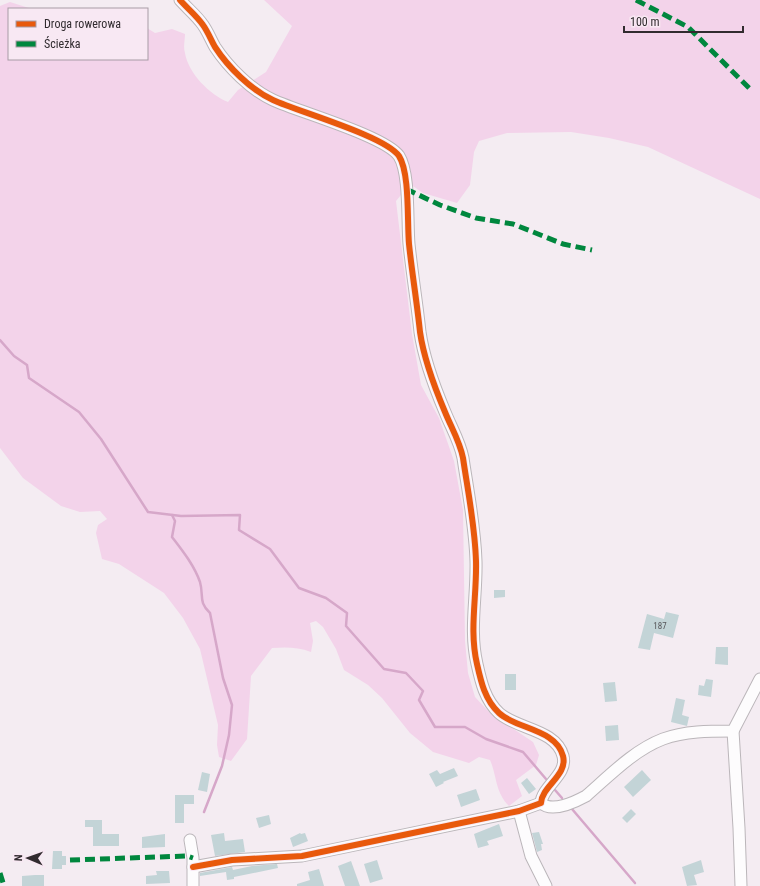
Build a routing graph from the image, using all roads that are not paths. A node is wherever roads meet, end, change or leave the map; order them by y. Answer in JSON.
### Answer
{"nodes":[{"id":1,"x":180,"y":0,"type":"edge"},
{"id":2,"x":760,"y":679,"type":"edge"},
{"id":3,"x":733,"y":731,"type":"junction"},
{"id":4,"x":541,"y":803,"type":"junction"},
{"id":5,"x":519,"y":811,"type":"junction"},
{"id":6,"x":190,"y":840,"type":"dead end"},
{"id":7,"x":193,"y":867,"type":"junction"},
{"id":8,"x":193,"y":886,"type":"edge"},
{"id":9,"x":546,"y":886,"type":"edge"},
{"id":10,"x":741,"y":886,"type":"edge"}],
"edges":[{"from":1,"to":4,"type":"street"},
{"from":2,"to":3,"type":"street"},
{"from":3,"to":4,"type":"street"},
{"from":3,"to":10,"type":"street"},
{"from":4,"to":5,"type":"street"},
{"from":5,"to":7,"type":"street"},
{"from":5,"to":9,"type":"street"},
{"from":6,"to":7,"type":"street"},
{"from":7,"to":8,"type":"street"}]}
